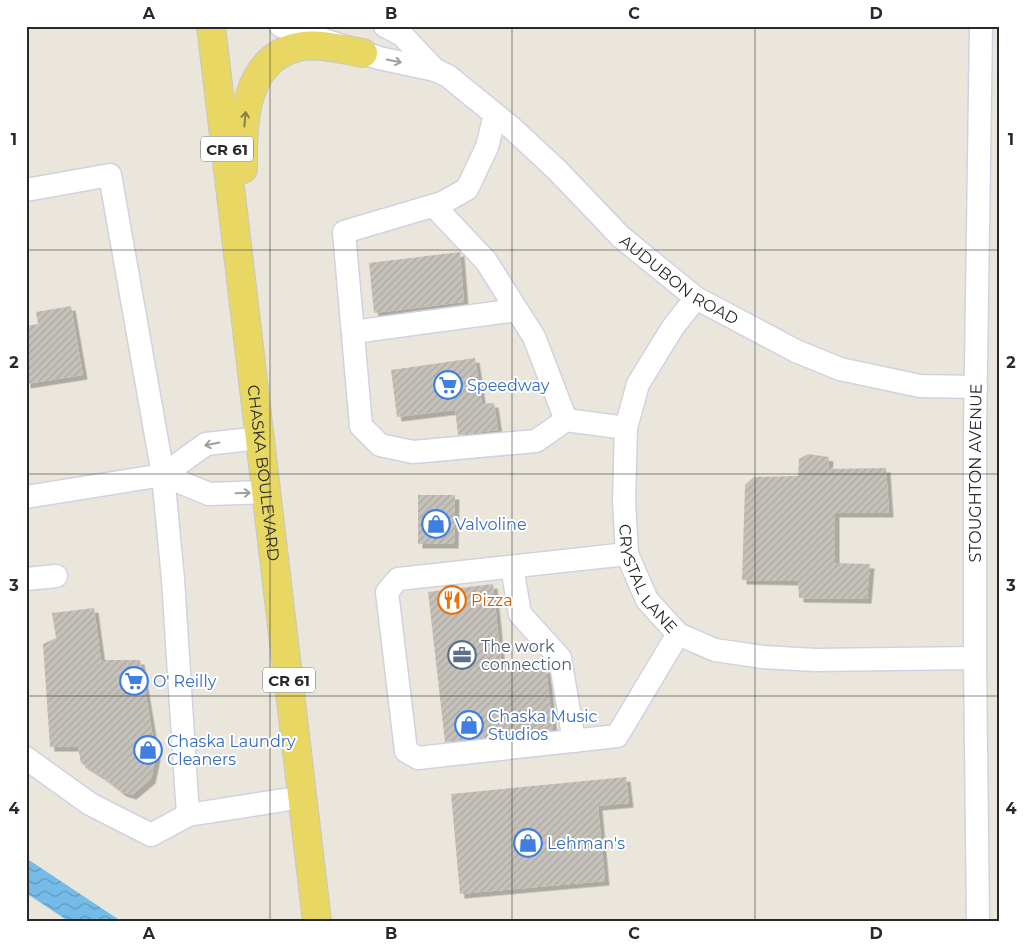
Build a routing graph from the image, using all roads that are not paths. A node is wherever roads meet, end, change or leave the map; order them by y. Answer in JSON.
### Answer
{"nodes":[{"id":1,"x":211,"y":26,"type":"edge"},
{"id":2,"x":281,"y":26,"type":"edge"},
{"id":3,"x":385,"y":26,"type":"edge"},
{"id":4,"x":982,"y":26,"type":"edge"},
{"id":5,"x":363,"y":53,"type":"junction"},
{"id":6,"x":990,"y":56,"type":"edge"},
{"id":7,"x":435,"y":70,"type":"junction"},
{"id":8,"x":495,"y":115,"type":"junction"},
{"id":9,"x":990,"y":129,"type":"edge"},
{"id":10,"x":26,"y":190,"type":"edge"},
{"id":11,"x":434,"y":206,"type":"junction"},
{"id":12,"x":241,"y":273,"type":"junction"},
{"id":13,"x":696,"y":298,"type":"junction"},
{"id":14,"x":516,"y":310,"type":"junction"},
{"id":15,"x":353,"y":332,"type":"junction"},
{"id":16,"x":976,"y":387,"type":"junction"},
{"id":17,"x":566,"y":420,"type":"junction"},
{"id":18,"x":626,"y":428,"type":"junction"},
{"id":19,"x":261,"y":438,"type":"junction"},
{"id":20,"x":163,"y":475,"type":"junction"},
{"id":21,"x":267,"y":492,"type":"junction"},
{"id":22,"x":26,"y":497,"type":"edge"},
{"id":23,"x":627,"y":554,"type":"junction"},
{"id":24,"x":512,"y":566,"type":"junction"},
{"id":25,"x":56,"y":576,"type":"dead end"},
{"id":26,"x":26,"y":579,"type":"edge"},
{"id":27,"x":678,"y":634,"type":"junction"},
{"id":28,"x":975,"y":658,"type":"junction"},
{"id":29,"x":574,"y":742,"type":"junction"},
{"id":30,"x":26,"y":758,"type":"edge"},
{"id":31,"x":303,"y":797,"type":"junction"},
{"id":32,"x":188,"y":815,"type":"junction"},
{"id":33,"x":317,"y":921,"type":"edge"},
{"id":34,"x":978,"y":921,"type":"edge"}],
"edges":[{"from":1,"to":12,"type":"main road","name":"CHASKA BOULEVARD","number":"CR 61"},
{"from":2,"to":5,"type":"street","name":"AUDUBON ROAD"},
{"from":3,"to":7,"type":"street","name":"AUDUBON ROAD"},
{"from":4,"to":6,"type":"street","name":"STOUGHTON AVENUE"},
{"from":5,"to":7,"type":"street","name":"AUDUBON ROAD","one_way":true},
{"from":12,"to":5,"type":"main road","one_way":true},
{"from":6,"to":9,"type":"street","name":"STOUGHTON AVENUE"},
{"from":7,"to":8,"type":"street","name":"AUDUBON ROAD"},
{"from":8,"to":11,"type":"street"},
{"from":8,"to":13,"type":"street","name":"AUDUBON ROAD"},
{"from":9,"to":16,"type":"street","name":"STOUGHTON AVENUE"},
{"from":10,"to":20,"type":"street"},
{"from":11,"to":14,"type":"street"},
{"from":11,"to":15,"type":"street"},
{"from":12,"to":19,"type":"main road","name":"CHASKA BOULEVARD","number":"CR 61"},
{"from":13,"to":16,"type":"street","name":"AUDUBON ROAD"},
{"from":13,"to":18,"type":"street","name":"CRYSTAL LANE"},
{"from":14,"to":15,"type":"street"},
{"from":14,"to":17,"type":"street"},
{"from":15,"to":17,"type":"street"},
{"from":16,"to":28,"type":"street","name":"STOUGHTON AVENUE"},
{"from":17,"to":18,"type":"street"},
{"from":18,"to":23,"type":"street","name":"CRYSTAL LANE"},
{"from":19,"to":20,"type":"street","one_way":true},
{"from":19,"to":21,"type":"main road","name":"CHASKA BOULEVARD","number":"CR 61"},
{"from":20,"to":21,"type":"street","one_way":true},
{"from":20,"to":22,"type":"street"},
{"from":20,"to":32,"type":"street"},
{"from":21,"to":31,"type":"main road","name":"CHASKA BOULEVARD","number":"CR 61"},
{"from":23,"to":24,"type":"street"},
{"from":23,"to":27,"type":"street","name":"CRYSTAL LANE"},
{"from":24,"to":29,"type":"street"},
{"from":24,"to":29,"type":"street"},
{"from":25,"to":26,"type":"street"},
{"from":27,"to":28,"type":"street","name":"CRYSTAL LANE"},
{"from":27,"to":29,"type":"street"},
{"from":28,"to":34,"type":"street","name":"STOUGHTON AVENUE"},
{"from":30,"to":32,"type":"street"},
{"from":31,"to":32,"type":"street"},
{"from":31,"to":33,"type":"main road","name":"CHASKA BOULEVARD","number":"CR 61"}]}
